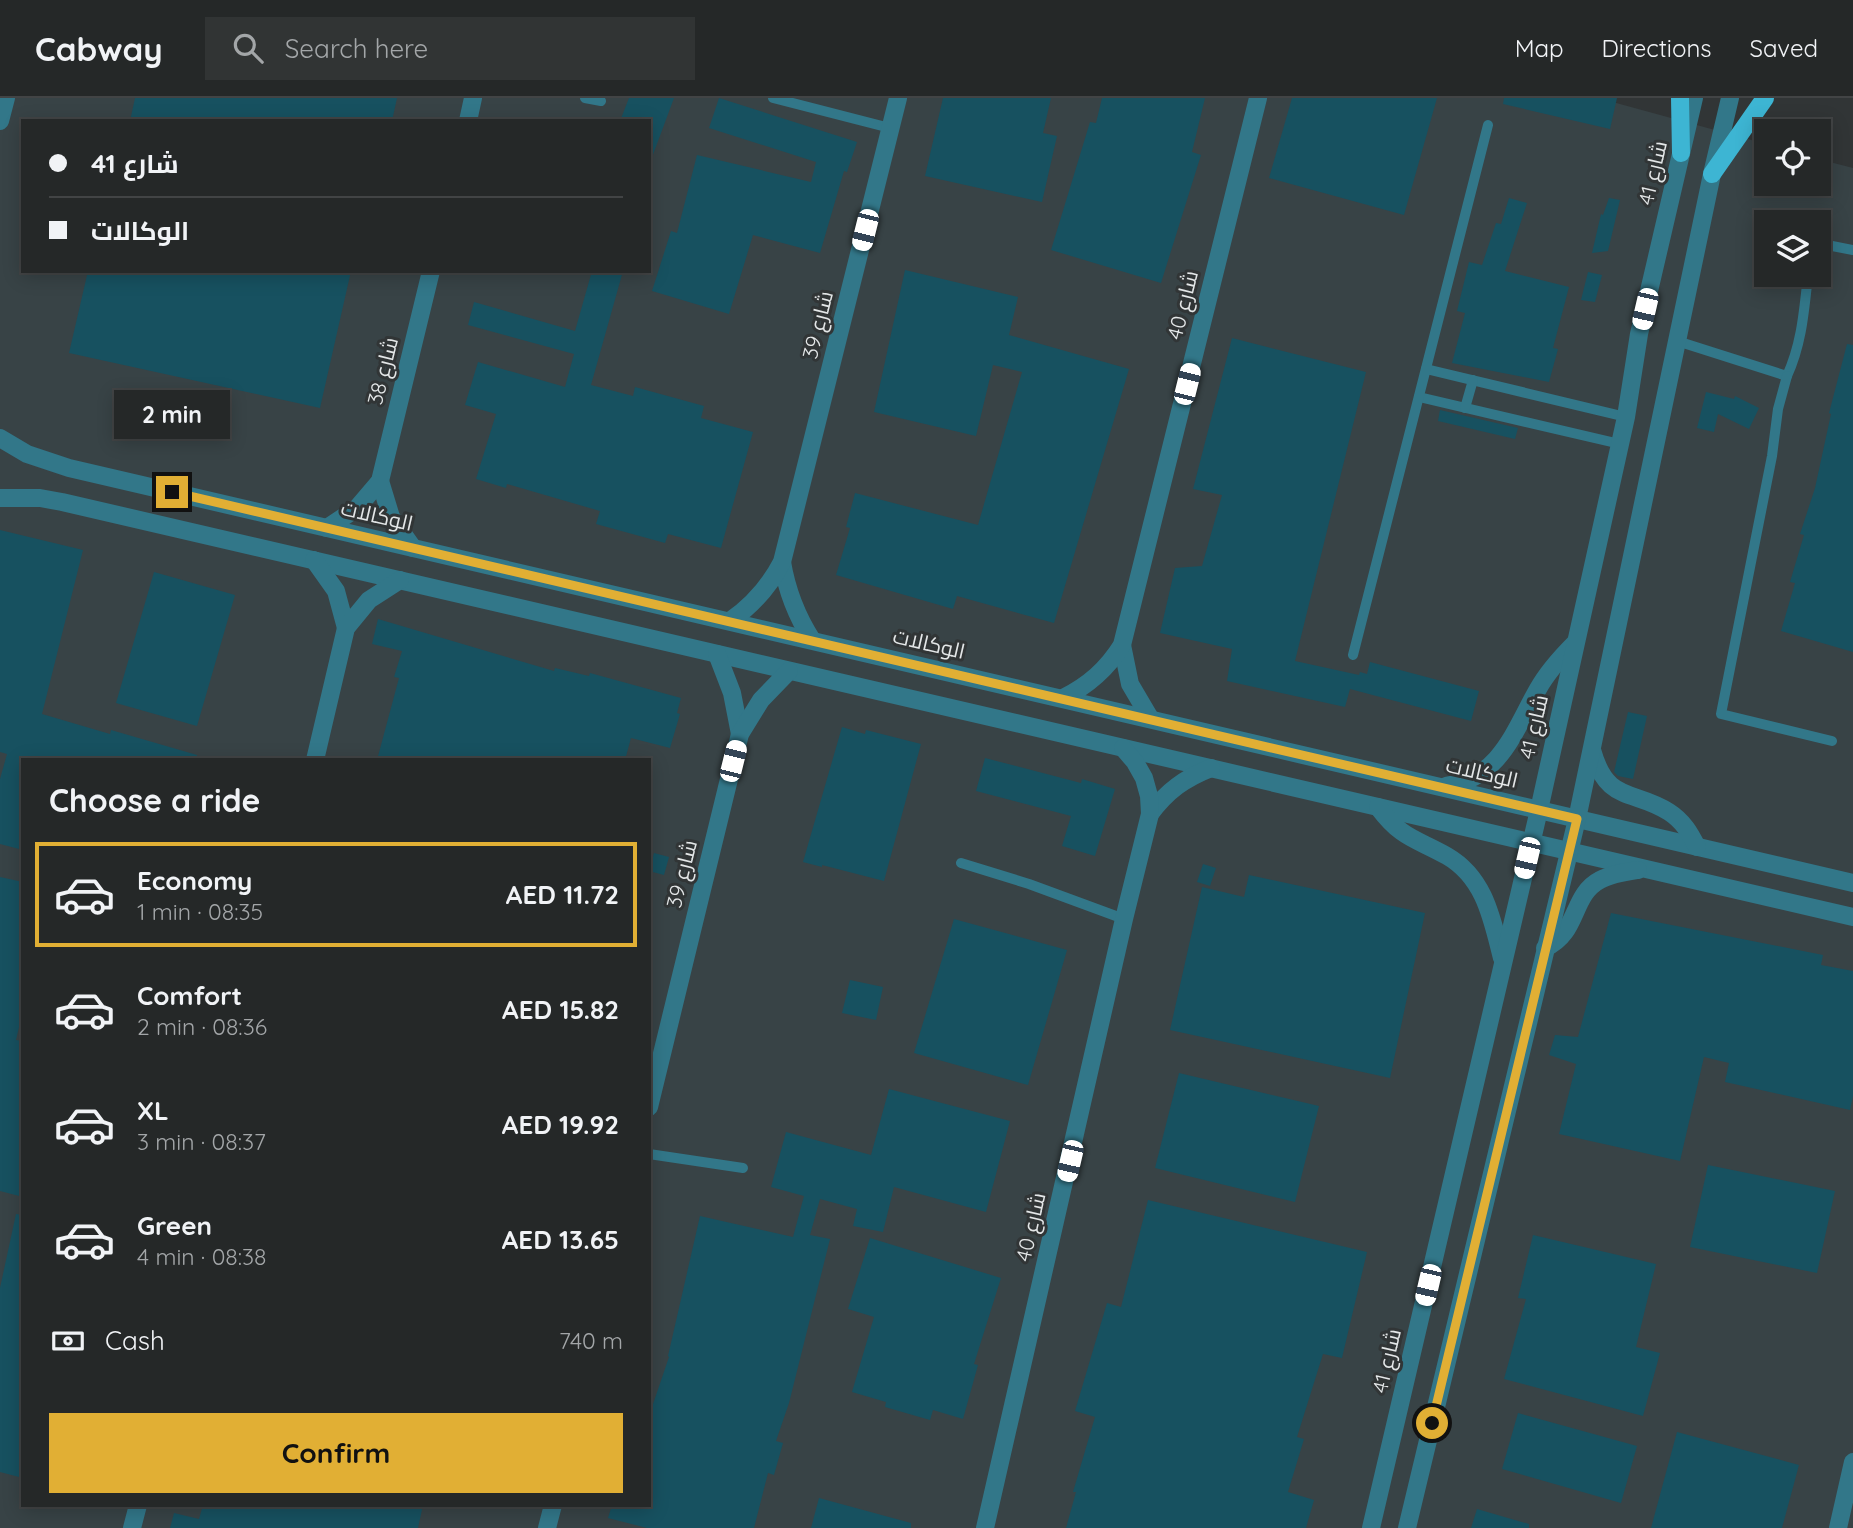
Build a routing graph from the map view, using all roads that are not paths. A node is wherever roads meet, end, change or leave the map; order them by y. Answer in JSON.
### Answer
{"nodes":[{"id":1,"x":6,"y":98,"type":"edge"},
{"id":2,"x":473,"y":98,"type":"edge"},
{"id":3,"x":586,"y":98,"type":"edge"},
{"id":4,"x":773,"y":98,"type":"edge"},
{"id":5,"x":898,"y":98,"type":"edge"},
{"id":6,"x":1258,"y":98,"type":"edge"},
{"id":7,"x":1681,"y":98,"type":"edge"},
{"id":8,"x":1694,"y":98,"type":"edge"},
{"id":9,"x":1730,"y":98,"type":"edge"},
{"id":10,"x":1765,"y":98,"type":"edge"},
{"id":11,"x":601,"y":101,"type":"dead end"},
{"id":12,"x":468,"y":119,"type":"edge"},
{"id":13,"x":0,"y":121,"type":"edge"},
{"id":14,"x":1488,"y":125,"type":"dead end"},
{"id":15,"x":890,"y":128,"type":"junction"},
{"id":16,"x":1681,"y":153,"type":"junction"},
{"id":17,"x":1712,"y":174,"type":"junction"},
{"id":18,"x":1831,"y":246,"type":"edge"},
{"id":19,"x":1853,"y":250,"type":"edge"},
{"id":20,"x":431,"y":273,"type":"edge"},
{"id":21,"x":1807,"y":287,"type":"edge"},
{"id":22,"x":1677,"y":341,"type":"junction"},
{"id":23,"x":1426,"y":369,"type":"junction"},
{"id":24,"x":1787,"y":376,"type":"junction"},
{"id":25,"x":1473,"y":380,"type":"junction"},
{"id":26,"x":1419,"y":397,"type":"junction"},
{"id":27,"x":1465,"y":408,"type":"junction"},
{"id":28,"x":1626,"y":417,"type":"junction"},
{"id":29,"x":0,"y":438,"type":"edge"},
{"id":30,"x":1620,"y":444,"type":"junction"},
{"id":31,"x":380,"y":481,"type":"junction"},
{"id":32,"x":0,"y":498,"type":"edge"},
{"id":33,"x":327,"y":528,"type":"junction"},
{"id":34,"x":413,"y":548,"type":"junction"},
{"id":35,"x":314,"y":560,"type":"junction"},
{"id":36,"x":782,"y":562,"type":"junction"},
{"id":37,"x":400,"y":580,"type":"junction"},
{"id":38,"x":730,"y":621,"type":"junction"},
{"id":39,"x":346,"y":628,"type":"junction"},
{"id":40,"x":813,"y":640,"type":"junction"},
{"id":41,"x":1575,"y":643,"type":"junction"},
{"id":42,"x":1122,"y":645,"type":"junction"},
{"id":43,"x":717,"y":654,"type":"junction"},
{"id":44,"x":1353,"y":655,"type":"dead end"},
{"id":45,"x":789,"y":671,"type":"junction"},
{"id":46,"x":1063,"y":698,"type":"junction"},
{"id":47,"x":1150,"y":718,"type":"junction"},
{"id":48,"x":740,"y":734,"type":"junction"},
{"id":49,"x":1832,"y":740,"type":"dead end"},
{"id":50,"x":1123,"y":748,"type":"junction"},
{"id":51,"x":1591,"y":749,"type":"junction"},
{"id":52,"x":315,"y":758,"type":"edge"},
{"id":53,"x":1211,"y":768,"type":"junction"},
{"id":54,"x":1442,"y":787,"type":"junction"},
{"id":55,"x":1378,"y":807,"type":"junction"},
{"id":56,"x":1539,"y":810,"type":"junction"},
{"id":57,"x":1150,"y":814,"type":"junction"},
{"id":58,"x":1577,"y":819,"type":"junction"},
{"id":59,"x":1531,"y":842,"type":"junction"},
{"id":60,"x":1697,"y":847,"type":"junction"},
{"id":61,"x":1569,"y":851,"type":"junction"},
{"id":62,"x":961,"y":863,"type":"dead end"},
{"id":63,"x":1644,"y":868,"type":"junction"},
{"id":64,"x":1853,"y":883,"type":"edge"},
{"id":65,"x":1853,"y":917,"type":"edge"},
{"id":66,"x":1124,"y":919,"type":"junction"},
{"id":67,"x":1545,"y":948,"type":"junction"},
{"id":68,"x":1503,"y":961,"type":"junction"},
{"id":69,"x":651,"y":1099,"type":"edge"},
{"id":70,"x":651,"y":1154,"type":"edge"},
{"id":71,"x":743,"y":1168,"type":"dead end"},
{"id":72,"x":1853,"y":1462,"type":"edge"},
{"id":73,"x":137,"y":1507,"type":"edge"},
{"id":74,"x":552,"y":1507,"type":"edge"},
{"id":75,"x":132,"y":1528,"type":"edge"},
{"id":76,"x":547,"y":1528,"type":"edge"},
{"id":77,"x":985,"y":1528,"type":"edge"},
{"id":78,"x":1371,"y":1528,"type":"edge"},
{"id":79,"x":1407,"y":1528,"type":"edge"},
{"id":80,"x":1838,"y":1528,"type":"edge"}],
"edges":[{"from":1,"to":13,"type":"street"},
{"from":2,"to":12,"type":"street"},
{"from":3,"to":11,"type":"lane"},
{"from":4,"to":15,"type":"lane"},
{"from":5,"to":15,"type":"street","name":"شارع 39"},
{"from":6,"to":42,"type":"street","name":"شارع 40"},
{"from":7,"to":16,"type":"main road"},
{"from":8,"to":16,"type":"street","name":"شارع 41"},
{"from":9,"to":17,"type":"street"},
{"from":10,"to":17,"type":"main road"},
{"from":14,"to":23,"type":"lane"},
{"from":15,"to":36,"type":"street","name":"شارع 39"},
{"from":16,"to":28,"type":"street","name":"شارع 41"},
{"from":17,"to":22,"type":"street"},
{"from":18,"to":19,"type":"lane"},
{"from":20,"to":31,"type":"street","name":"شارع 38"},
{"from":21,"to":24,"type":"lane"},
{"from":22,"to":24,"type":"lane"},
{"from":22,"to":51,"type":"street"},
{"from":23,"to":25,"type":"lane"},
{"from":23,"to":26,"type":"lane"},
{"from":24,"to":49,"type":"lane"},
{"from":25,"to":27,"type":"lane"},
{"from":25,"to":28,"type":"lane"},
{"from":26,"to":27,"type":"lane"},
{"from":26,"to":44,"type":"lane"},
{"from":27,"to":30,"type":"lane"},
{"from":28,"to":30,"type":"street","name":"شارع 41"},
{"from":29,"to":33,"type":"street","name":"الوكالات"},
{"from":30,"to":41,"type":"street","name":"شارع 41"},
{"from":31,"to":33,"type":"street","name":"شارع 38"},
{"from":31,"to":34,"type":"street"},
{"from":32,"to":35,"type":"street"},
{"from":33,"to":34,"type":"street","name":"الوكالات"},
{"from":34,"to":38,"type":"street","name":"الوكالات"},
{"from":35,"to":37,"type":"street"},
{"from":35,"to":39,"type":"street"},
{"from":36,"to":38,"type":"street","name":"شارع 39"},
{"from":36,"to":40,"type":"street","name":"شارع 39"},
{"from":37,"to":39,"type":"street"},
{"from":37,"to":43,"type":"street"},
{"from":38,"to":40,"type":"street","name":"الوكالات"},
{"from":39,"to":52,"type":"street"},
{"from":40,"to":46,"type":"street","name":"الوكالات"},
{"from":41,"to":54,"type":"street"},
{"from":41,"to":56,"type":"street","name":"شارع 41"},
{"from":42,"to":46,"type":"street","name":"شارع 40"},
{"from":42,"to":47,"type":"street","name":"شارع 40"},
{"from":43,"to":45,"type":"street"},
{"from":43,"to":48,"type":"street","name":"شارع 39"},
{"from":45,"to":48,"type":"street","name":"شارع 39"},
{"from":45,"to":50,"type":"street"},
{"from":46,"to":47,"type":"street","name":"الوكالات"},
{"from":47,"to":54,"type":"street","name":"الوكالات"},
{"from":48,"to":69,"type":"street","name":"شارع 39"},
{"from":50,"to":53,"type":"street"},
{"from":50,"to":57,"type":"street","name":"شارع 40"},
{"from":51,"to":58,"type":"street"},
{"from":51,"to":60,"type":"street"},
{"from":53,"to":55,"type":"street"},
{"from":53,"to":57,"type":"street","name":"شارع 40"},
{"from":54,"to":56,"type":"street","name":"الوكالات"},
{"from":55,"to":59,"type":"street"},
{"from":55,"to":68,"type":"street"},
{"from":56,"to":58,"type":"street","name":"الوكالات"},
{"from":56,"to":59,"type":"street","name":"شارع 41"},
{"from":57,"to":66,"type":"street","name":"شارع 40"},
{"from":58,"to":60,"type":"street","name":"الوكالات"},
{"from":58,"to":61,"type":"street"},
{"from":59,"to":61,"type":"street"},
{"from":59,"to":68,"type":"street","name":"شارع 41"},
{"from":60,"to":64,"type":"street","name":"الوكالات"},
{"from":61,"to":63,"type":"street"},
{"from":61,"to":67,"type":"street"},
{"from":62,"to":66,"type":"lane"},
{"from":63,"to":65,"type":"street"},
{"from":63,"to":67,"type":"street"},
{"from":66,"to":77,"type":"street","name":"شارع 40"},
{"from":67,"to":79,"type":"street"},
{"from":68,"to":78,"type":"street","name":"شارع 41"},
{"from":70,"to":71,"type":"lane"},
{"from":72,"to":80,"type":"street"},
{"from":73,"to":75,"type":"street"},
{"from":74,"to":76,"type":"street"}]}
